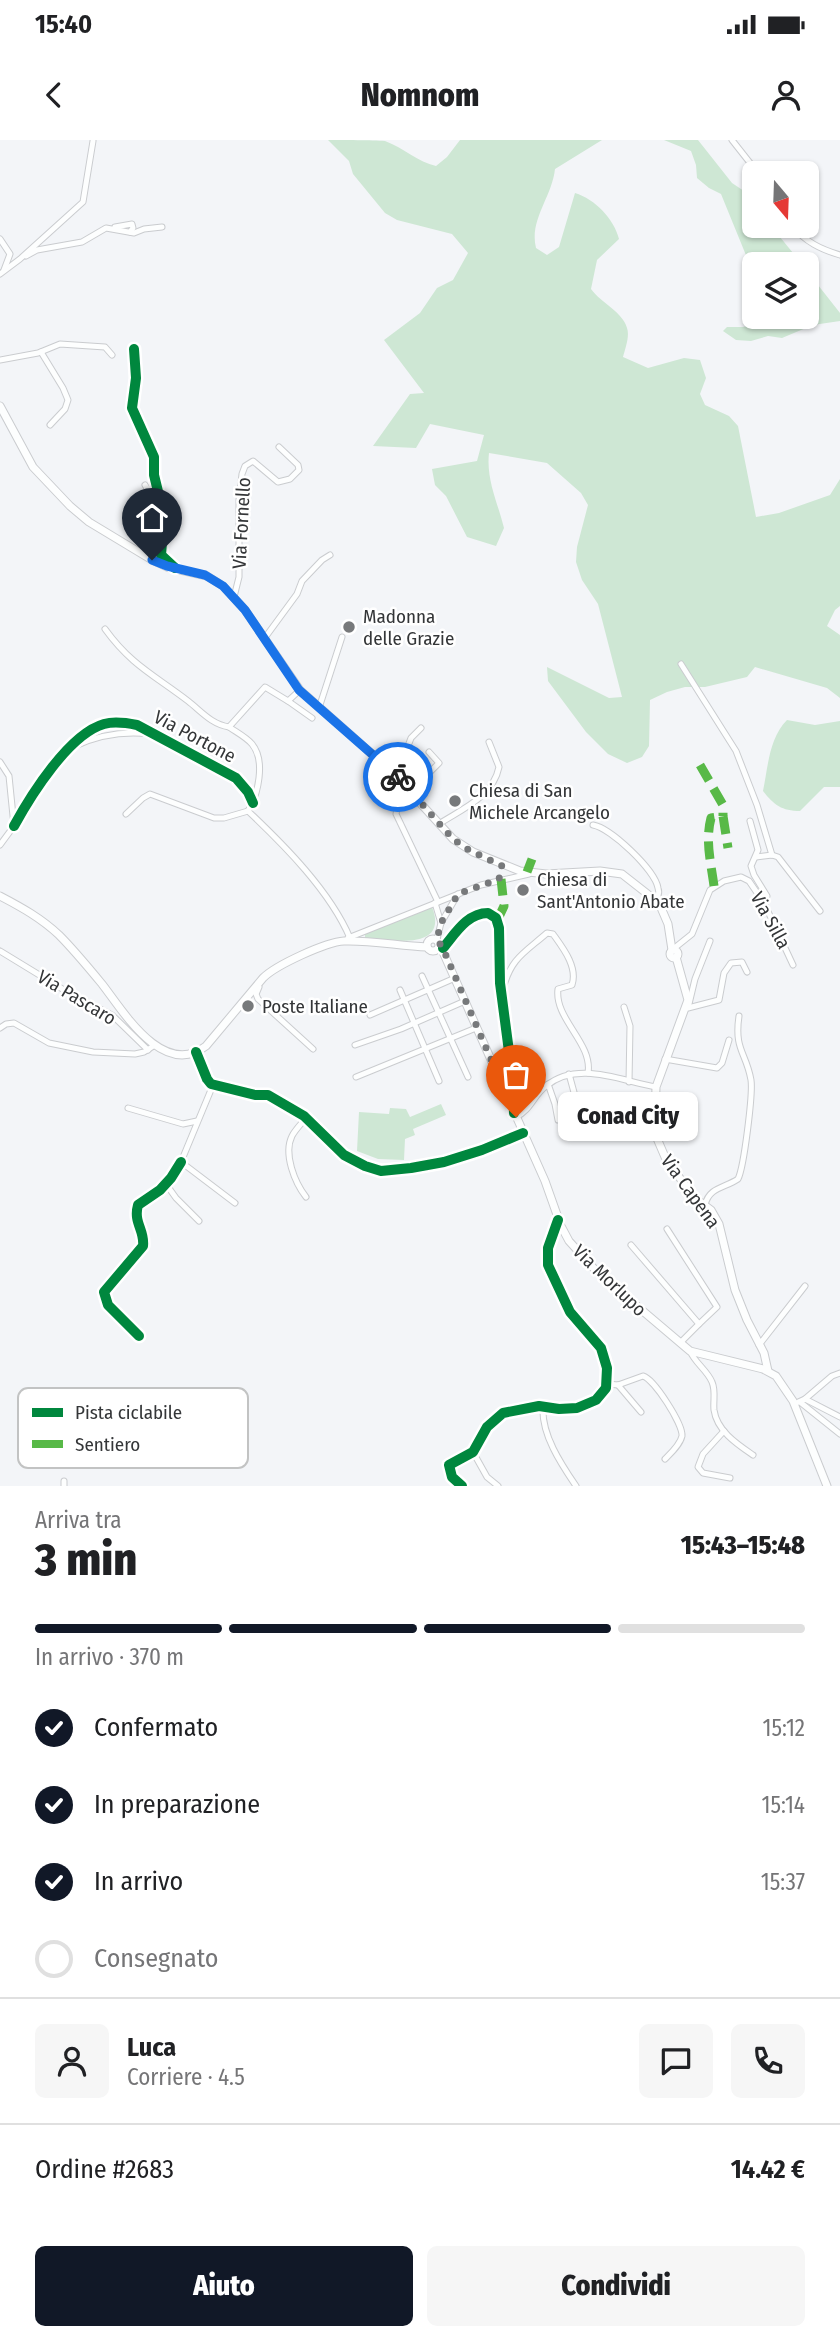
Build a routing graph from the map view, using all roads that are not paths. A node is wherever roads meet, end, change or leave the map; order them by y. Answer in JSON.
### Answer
{"nodes":[{"id":1,"x":732,"y":140,"type":"edge"},
{"id":2,"x":93,"y":141,"type":"edge"},
{"id":3,"x":749,"y":161,"type":"edge"},
{"id":4,"x":162,"y":227,"type":"dead end"},
{"id":5,"x":806,"y":238,"type":"edge"},
{"id":6,"x":0,"y":239,"type":"edge"},
{"id":7,"x":840,"y":255,"type":"edge"},
{"id":8,"x":20,"y":259,"type":"junction"},
{"id":9,"x":1,"y":273,"type":"edge"},
{"id":10,"x":134,"y":349,"type":"dead end"},
{"id":11,"x":41,"y":352,"type":"junction"},
{"id":12,"x":112,"y":355,"type":"dead end"},
{"id":13,"x":0,"y":360,"type":"edge"},
{"id":14,"x":0,"y":406,"type":"edge"},
{"id":15,"x":50,"y":425,"type":"dead end"},
{"id":16,"x":279,"y":447,"type":"dead end"},
{"id":17,"x":145,"y":485,"type":"dead end"},
{"id":18,"x":164,"y":516,"type":"junction"},
{"id":19,"x":330,"y":555,"type":"dead end"},
{"id":20,"x":175,"y":568,"type":"junction"},
{"id":21,"x":234,"y":597,"type":"junction"},
{"id":22,"x":105,"y":629,"type":"dead end"},
{"id":23,"x":342,"y":637,"type":"dead end"},
{"id":24,"x":264,"y":639,"type":"junction"},
{"id":25,"x":681,"y":664,"type":"dead end"},
{"id":26,"x":300,"y":690,"type":"junction"},
{"id":27,"x":288,"y":701,"type":"junction"},
{"id":28,"x":319,"y":708,"type":"junction"},
{"id":29,"x":312,"y":718,"type":"dead end"},
{"id":30,"x":229,"y":727,"type":"junction"},
{"id":31,"x":421,"y":727,"type":"dead end"},
{"id":32,"x":153,"y":734,"type":"junction"},
{"id":33,"x":489,"y":741,"type":"dead end"},
{"id":34,"x":71,"y":748,"type":"junction"},
{"id":35,"x":429,"y":752,"type":"dead end"},
{"id":36,"x":0,"y":762,"type":"edge"},
{"id":37,"x":390,"y":770,"type":"junction"},
{"id":38,"x":412,"y":792,"type":"junction"},
{"id":39,"x":253,"y":803,"type":"junction"},
{"id":40,"x":247,"y":811,"type":"junction"},
{"id":41,"x":126,"y":814,"type":"dead end"},
{"id":42,"x":750,"y":821,"type":"dead end"},
{"id":43,"x":439,"y":824,"type":"junction"},
{"id":44,"x":593,"y":825,"type":"dead end"},
{"id":45,"x":14,"y":826,"type":"junction"},
{"id":46,"x":1,"y":844,"type":"edge"},
{"id":47,"x":772,"y":855,"type":"junction"},
{"id":48,"x":756,"y":856,"type":"junction"},
{"id":49,"x":501,"y":864,"type":"junction"},
{"id":50,"x":536,"y":873,"type":"junction"},
{"id":51,"x":499,"y":879,"type":"junction"},
{"id":52,"x":458,"y":894,"type":"junction"},
{"id":53,"x":0,"y":896,"type":"edge"},
{"id":54,"x":446,"y":899,"type":"junction"},
{"id":55,"x":657,"y":899,"type":"junction"},
{"id":56,"x":437,"y":902,"type":"junction"},
{"id":57,"x":764,"y":903,"type":"junction"},
{"id":58,"x":452,"y":906,"type":"junction"},
{"id":59,"x":820,"y":911,"type":"dead end"},
{"id":60,"x":441,"y":923,"type":"junction"},
{"id":61,"x":350,"y":937,"type":"junction"},
{"id":62,"x":341,"y":941,"type":"junction"},
{"id":63,"x":710,"y":941,"type":"dead end"},
{"id":64,"x":440,"y":944,"type":"junction"},
{"id":65,"x":430,"y":949,"type":"junction"},
{"id":66,"x":0,"y":951,"type":"edge"},
{"id":67,"x":673,"y":951,"type":"junction"},
{"id":68,"x":449,"y":962,"type":"junction"},
{"id":69,"x":793,"y":965,"type":"dead end"},
{"id":70,"x":747,"y":972,"type":"dead end"},
{"id":71,"x":422,"y":976,"type":"dead end"},
{"id":72,"x":263,"y":978,"type":"junction"},
{"id":73,"x":455,"y":978,"type":"junction"},
{"id":74,"x":400,"y":990,"type":"dead end"},
{"id":75,"x":428,"y":990,"type":"junction"},
{"id":76,"x":502,"y":993,"type":"junction"},
{"id":77,"x":404,"y":1000,"type":"junction"},
{"id":78,"x":465,"y":1001,"type":"junction"},
{"id":79,"x":624,"y":1007,"type":"dead end"},
{"id":80,"x":687,"y":1008,"type":"junction"},
{"id":81,"x":439,"y":1012,"type":"junction"},
{"id":82,"x":370,"y":1015,"type":"dead end"},
{"id":83,"x":739,"y":1016,"type":"dead end"},
{"id":84,"x":414,"y":1023,"type":"junction"},
{"id":85,"x":0,"y":1028,"type":"edge"},
{"id":86,"x":476,"y":1028,"type":"junction"},
{"id":87,"x":451,"y":1039,"type":"junction"},
{"id":88,"x":729,"y":1040,"type":"dead end"},
{"id":89,"x":355,"y":1045,"type":"dead end"},
{"id":90,"x":151,"y":1047,"type":"junction"},
{"id":91,"x":313,"y":1049,"type":"dead end"},
{"id":92,"x":426,"y":1049,"type":"junction"},
{"id":93,"x":197,"y":1052,"type":"junction"},
{"id":94,"x":665,"y":1059,"type":"junction"},
{"id":95,"x":588,"y":1073,"type":"junction"},
{"id":96,"x":569,"y":1074,"type":"junction"},
{"id":97,"x":356,"y":1077,"type":"dead end"},
{"id":98,"x":468,"y":1077,"type":"dead end"},
{"id":99,"x":439,"y":1081,"type":"dead end"},
{"id":100,"x":629,"y":1082,"type":"junction"},
{"id":101,"x":548,"y":1084,"type":"junction"},
{"id":102,"x":213,"y":1085,"type":"junction"},
{"id":103,"x":656,"y":1087,"type":"junction"},
{"id":104,"x":575,"y":1096,"type":"dead end"},
{"id":105,"x":128,"y":1108,"type":"dead end"},
{"id":106,"x":515,"y":1115,"type":"junction"},
{"id":107,"x":306,"y":1118,"type":"junction"},
{"id":108,"x":558,"y":1120,"type":"dead end"},
{"id":109,"x":197,"y":1121,"type":"junction"},
{"id":110,"x":523,"y":1133,"type":"junction"},
{"id":111,"x":181,"y":1162,"type":"junction"},
{"id":112,"x":166,"y":1184,"type":"junction"},
{"id":113,"x":306,"y":1197,"type":"dead end"},
{"id":114,"x":235,"y":1203,"type":"dead end"},
{"id":115,"x":705,"y":1205,"type":"junction"},
{"id":116,"x":558,"y":1220,"type":"junction"},
{"id":117,"x":199,"y":1221,"type":"dead end"},
{"id":118,"x":667,"y":1229,"type":"dead end"},
{"id":119,"x":631,"y":1245,"type":"dead end"},
{"id":120,"x":805,"y":1286,"type":"dead end"},
{"id":121,"x":699,"y":1324,"type":"junction"},
{"id":122,"x":139,"y":1336,"type":"dead end"},
{"id":123,"x":680,"y":1343,"type":"junction"},
{"id":124,"x":759,"y":1345,"type":"junction"},
{"id":125,"x":690,"y":1351,"type":"junction"},
{"id":126,"x":768,"y":1371,"type":"junction"},
{"id":127,"x":840,"y":1373,"type":"edge"},
{"id":128,"x":608,"y":1384,"type":"junction"},
{"id":129,"x":618,"y":1385,"type":"junction"},
{"id":130,"x":800,"y":1402,"type":"junction"},
{"id":131,"x":543,"y":1406,"type":"junction"},
{"id":132,"x":640,"y":1412,"type":"dead end"},
{"id":133,"x":840,"y":1417,"type":"edge"},
{"id":134,"x":724,"y":1431,"type":"junction"},
{"id":135,"x":840,"y":1434,"type":"edge"},
{"id":136,"x":473,"y":1452,"type":"junction"},
{"id":137,"x":753,"y":1455,"type":"dead end"},
{"id":138,"x":665,"y":1459,"type":"dead end"},
{"id":139,"x":730,"y":1478,"type":"dead end"},
{"id":140,"x":462,"y":1486,"type":"edge"},
{"id":141,"x":498,"y":1486,"type":"edge"},
{"id":142,"x":576,"y":1486,"type":"edge"},
{"id":143,"x":827,"y":1486,"type":"edge"}],
"edges":[{"from":1,"to":3,"type":"street"},
{"from":2,"to":8,"type":"street"},
{"from":4,"to":8,"type":"street"},
{"from":5,"to":7,"type":"street"},
{"from":6,"to":9,"type":"street"},
{"from":8,"to":9,"type":"street"},
{"from":10,"to":18,"type":"street"},
{"from":11,"to":12,"type":"street"},
{"from":11,"to":13,"type":"street"},
{"from":11,"to":15,"type":"street"},
{"from":14,"to":20,"type":"main road"},
{"from":16,"to":21,"type":"street","name":"Via Fornello"},
{"from":17,"to":18,"type":"street"},
{"from":18,"to":20,"type":"street"},
{"from":19,"to":24,"type":"street"},
{"from":20,"to":21,"type":"main road"},
{"from":21,"to":24,"type":"main road"},
{"from":22,"to":30,"type":"street"},
{"from":23,"to":28,"type":"street"},
{"from":24,"to":26,"type":"main road"},
{"from":25,"to":47,"type":"street"},
{"from":26,"to":27,"type":"street"},
{"from":26,"to":28,"type":"main road"},
{"from":27,"to":29,"type":"street"},
{"from":27,"to":30,"type":"street"},
{"from":28,"to":37,"type":"main road"},
{"from":30,"to":39,"type":"street"},
{"from":31,"to":37,"type":"street"},
{"from":32,"to":34,"type":"street"},
{"from":32,"to":34,"type":"street","name":"Via Portone"},
{"from":32,"to":39,"type":"street","name":"Via Portone"},
{"from":33,"to":43,"type":"street"},
{"from":34,"to":45,"type":"street","name":"Via Portone"},
{"from":35,"to":38,"type":"street"},
{"from":36,"to":45,"type":"street"},
{"from":37,"to":38,"type":"main road"},
{"from":38,"to":43,"type":"main road"},
{"from":38,"to":56,"type":"street"},
{"from":39,"to":40,"type":"street"},
{"from":40,"to":41,"type":"street"},
{"from":40,"to":61,"type":"street"},
{"from":42,"to":48,"type":"street"},
{"from":43,"to":49,"type":"main road"},
{"from":44,"to":55,"type":"street"},
{"from":45,"to":46,"type":"street","name":"Via Portone"},
{"from":47,"to":48,"type":"street"},
{"from":47,"to":59,"type":"street"},
{"from":48,"to":57,"type":"street"},
{"from":49,"to":50,"type":"main road"},
{"from":49,"to":51,"type":"street"},
{"from":50,"to":51,"type":"street"},
{"from":50,"to":55,"type":"main road"},
{"from":51,"to":52,"type":"street"},
{"from":52,"to":54,"type":"street"},
{"from":52,"to":58,"type":"street"},
{"from":53,"to":90,"type":"main road"},
{"from":54,"to":56,"type":"street"},
{"from":54,"to":58,"type":"street"},
{"from":55,"to":67,"type":"main road"},
{"from":56,"to":60,"type":"street"},
{"from":56,"to":61,"type":"street"},
{"from":57,"to":67,"type":"street","name":"Via Silla"},
{"from":57,"to":69,"type":"street","name":"Via Silla"},
{"from":58,"to":60,"type":"street"},
{"from":60,"to":64,"type":"street"},
{"from":61,"to":62,"type":"street"},
{"from":62,"to":65,"type":"main road"},
{"from":62,"to":72,"type":"main road"},
{"from":63,"to":80,"type":"street"},
{"from":64,"to":65,"type":"main road"},
{"from":64,"to":68,"type":"main road","name":"Via Morlupo"},
{"from":64,"to":76,"type":"street"},
{"from":65,"to":68,"type":"main road"},
{"from":66,"to":90,"type":"street","name":"Via Pascaro"},
{"from":67,"to":80,"type":"main road"},
{"from":68,"to":73,"type":"main road","name":"Via Morlupo"},
{"from":70,"to":80,"type":"street"},
{"from":71,"to":75,"type":"street"},
{"from":72,"to":91,"type":"street"},
{"from":72,"to":93,"type":"main road"},
{"from":73,"to":75,"type":"street"},
{"from":73,"to":78,"type":"main road","name":"Via Morlupo"},
{"from":74,"to":77,"type":"street"},
{"from":75,"to":77,"type":"street"},
{"from":75,"to":81,"type":"street"},
{"from":76,"to":95,"type":"street"},
{"from":76,"to":106,"type":"street"},
{"from":77,"to":82,"type":"street"},
{"from":77,"to":84,"type":"street"},
{"from":78,"to":81,"type":"street"},
{"from":78,"to":86,"type":"main road","name":"Via Morlupo"},
{"from":79,"to":100,"type":"street"},
{"from":80,"to":94,"type":"main road","name":"Via Capena"},
{"from":81,"to":84,"type":"street"},
{"from":81,"to":87,"type":"street"},
{"from":83,"to":115,"type":"street"},
{"from":84,"to":89,"type":"street"},
{"from":84,"to":92,"type":"street"},
{"from":85,"to":90,"type":"street"},
{"from":86,"to":87,"type":"street"},
{"from":86,"to":106,"type":"main road","name":"Via Morlupo"},
{"from":87,"to":92,"type":"street"},
{"from":87,"to":98,"type":"street"},
{"from":88,"to":94,"type":"street"},
{"from":90,"to":93,"type":"main road"},
{"from":92,"to":97,"type":"street"},
{"from":92,"to":99,"type":"street"},
{"from":93,"to":102,"type":"street"},
{"from":94,"to":103,"type":"main road","name":"Via Capena"},
{"from":95,"to":96,"type":"street"},
{"from":95,"to":100,"type":"street"},
{"from":96,"to":101,"type":"street"},
{"from":96,"to":104,"type":"street"},
{"from":100,"to":103,"type":"street"},
{"from":101,"to":106,"type":"street"},
{"from":101,"to":108,"type":"street"},
{"from":102,"to":107,"type":"street"},
{"from":102,"to":109,"type":"street"},
{"from":103,"to":115,"type":"main road","name":"Via Capena"},
{"from":105,"to":109,"type":"street"},
{"from":106,"to":110,"type":"main road","name":"Via Morlupo"},
{"from":107,"to":110,"type":"street"},
{"from":107,"to":113,"type":"street"},
{"from":109,"to":111,"type":"street"},
{"from":110,"to":116,"type":"main road","name":"Via Morlupo"},
{"from":111,"to":112,"type":"street"},
{"from":111,"to":114,"type":"street"},
{"from":112,"to":117,"type":"street"},
{"from":112,"to":122,"type":"street"},
{"from":115,"to":124,"type":"main road","name":"Via Capena"},
{"from":116,"to":123,"type":"main road","name":"Via Morlupo"},
{"from":116,"to":128,"type":"street"},
{"from":118,"to":121,"type":"street"},
{"from":119,"to":121,"type":"street"},
{"from":120,"to":124,"type":"street"},
{"from":121,"to":123,"type":"street"},
{"from":123,"to":125,"type":"main road","name":"Via Morlupo"},
{"from":124,"to":126,"type":"main road","name":"Via Capena"},
{"from":125,"to":126,"type":"main road","name":"Via Morlupo"},
{"from":125,"to":134,"type":"street"},
{"from":126,"to":130,"type":"main road"},
{"from":127,"to":130,"type":"street"},
{"from":128,"to":129,"type":"street"},
{"from":128,"to":131,"type":"street"},
{"from":129,"to":132,"type":"street"},
{"from":129,"to":138,"type":"street"},
{"from":130,"to":133,"type":"street"},
{"from":130,"to":135,"type":"street"},
{"from":130,"to":143,"type":"main road"},
{"from":131,"to":136,"type":"street"},
{"from":131,"to":142,"type":"street"},
{"from":134,"to":137,"type":"street"},
{"from":134,"to":139,"type":"street"},
{"from":136,"to":140,"type":"street"},
{"from":136,"to":141,"type":"street"}]}
